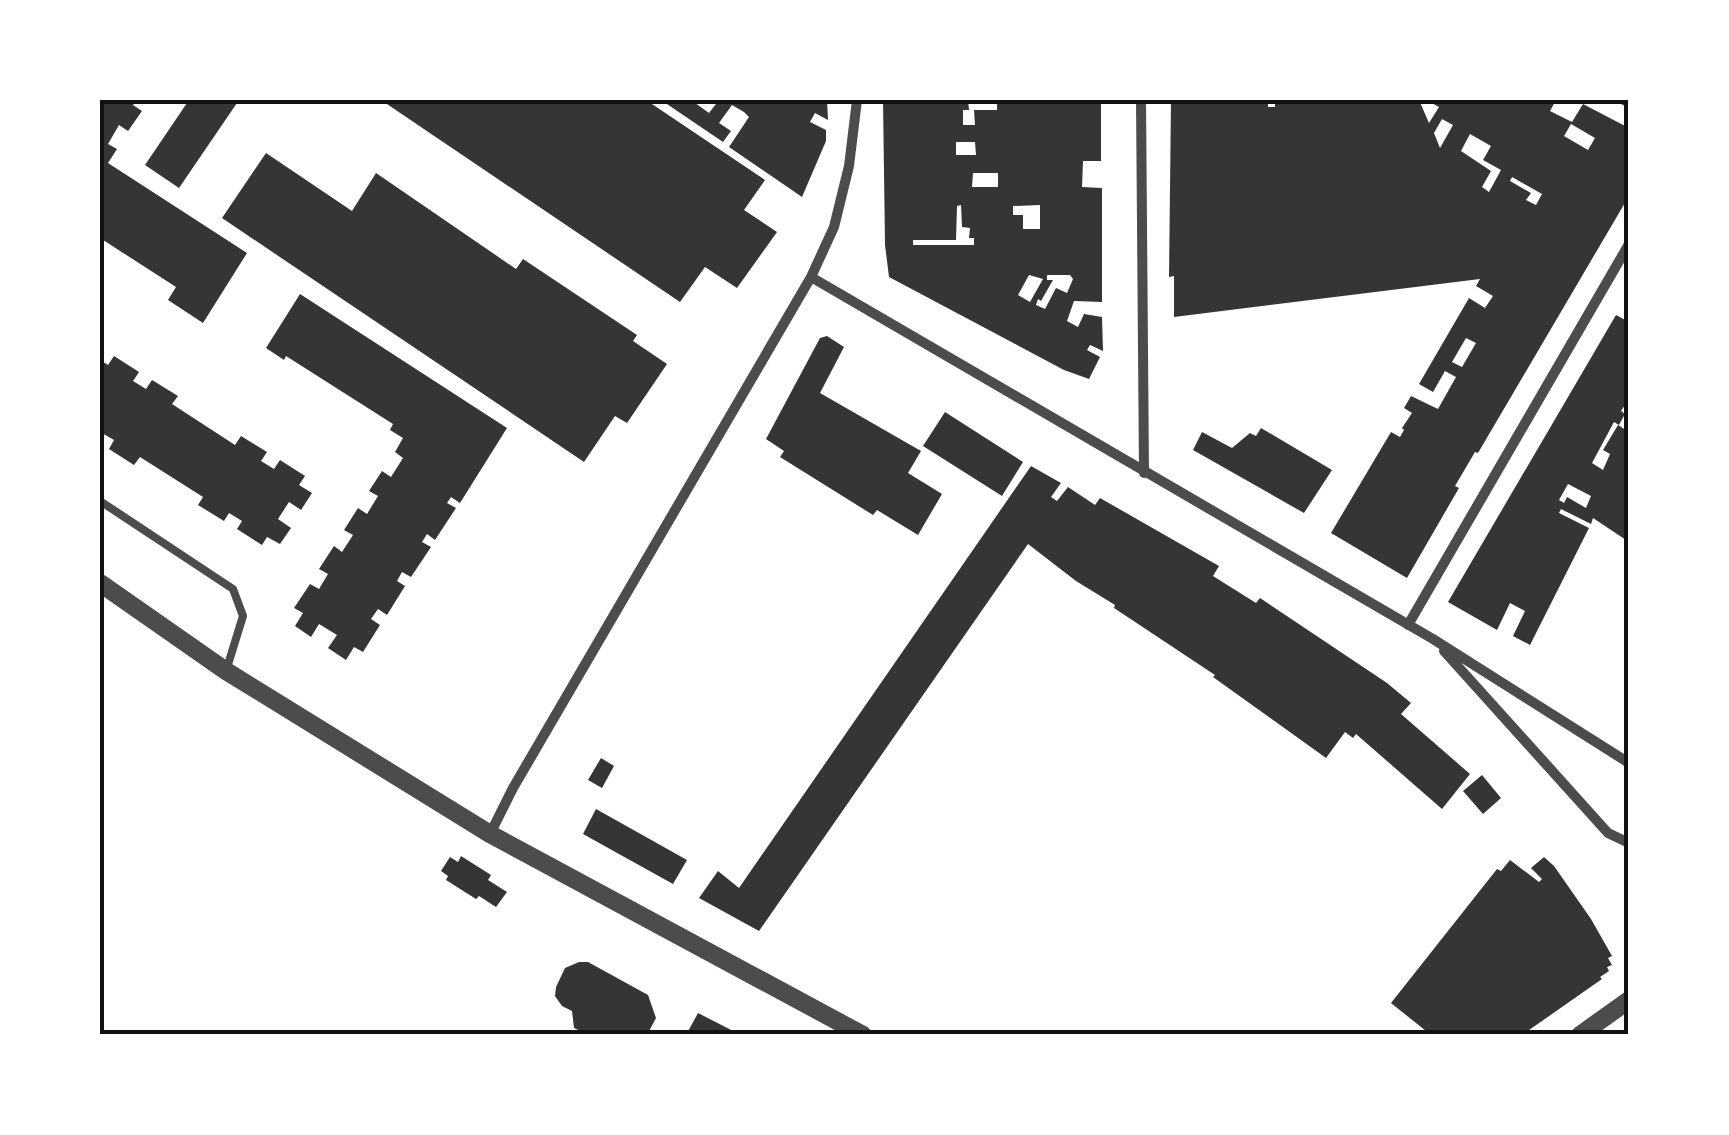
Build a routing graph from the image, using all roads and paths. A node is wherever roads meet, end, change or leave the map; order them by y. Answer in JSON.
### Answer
{"nodes":[{"id":1,"x":857,"y":100,"type":"edge"},
{"id":2,"x":1142,"y":100,"type":"edge"},
{"id":3,"x":1629,"y":244,"type":"edge"},
{"id":4,"x":811,"y":278,"type":"junction"},
{"id":5,"x":1144,"y":473,"type":"junction"},
{"id":6,"x":100,"y":500,"type":"edge"},
{"id":7,"x":100,"y":582,"type":"edge"},
{"id":8,"x":1408,"y":625,"type":"junction"},
{"id":9,"x":1433,"y":640,"type":"junction"},
{"id":10,"x":226,"y":671,"type":"junction"},
{"id":11,"x":1629,"y":763,"type":"edge"},
{"id":12,"x":490,"y":834,"type":"junction"},
{"id":13,"x":1629,"y":843,"type":"edge"},
{"id":14,"x":1629,"y":1000,"type":"edge"},
{"id":15,"x":863,"y":1035,"type":"edge"},
{"id":16,"x":1580,"y":1035,"type":"edge"}],
"edges":[{"from":1,"to":4,"type":"street"},
{"from":2,"to":5,"type":"street"},
{"from":3,"to":8,"type":"street"},
{"from":4,"to":5,"type":"street"},
{"from":4,"to":12,"type":"street"},
{"from":5,"to":8,"type":"street"},
{"from":6,"to":10,"type":"lane"},
{"from":7,"to":10,"type":"street"},
{"from":8,"to":9,"type":"street"},
{"from":9,"to":11,"type":"street"},
{"from":9,"to":13,"type":"street"},
{"from":10,"to":12,"type":"street"},
{"from":12,"to":15,"type":"street"},
{"from":14,"to":16,"type":"street"}]}
